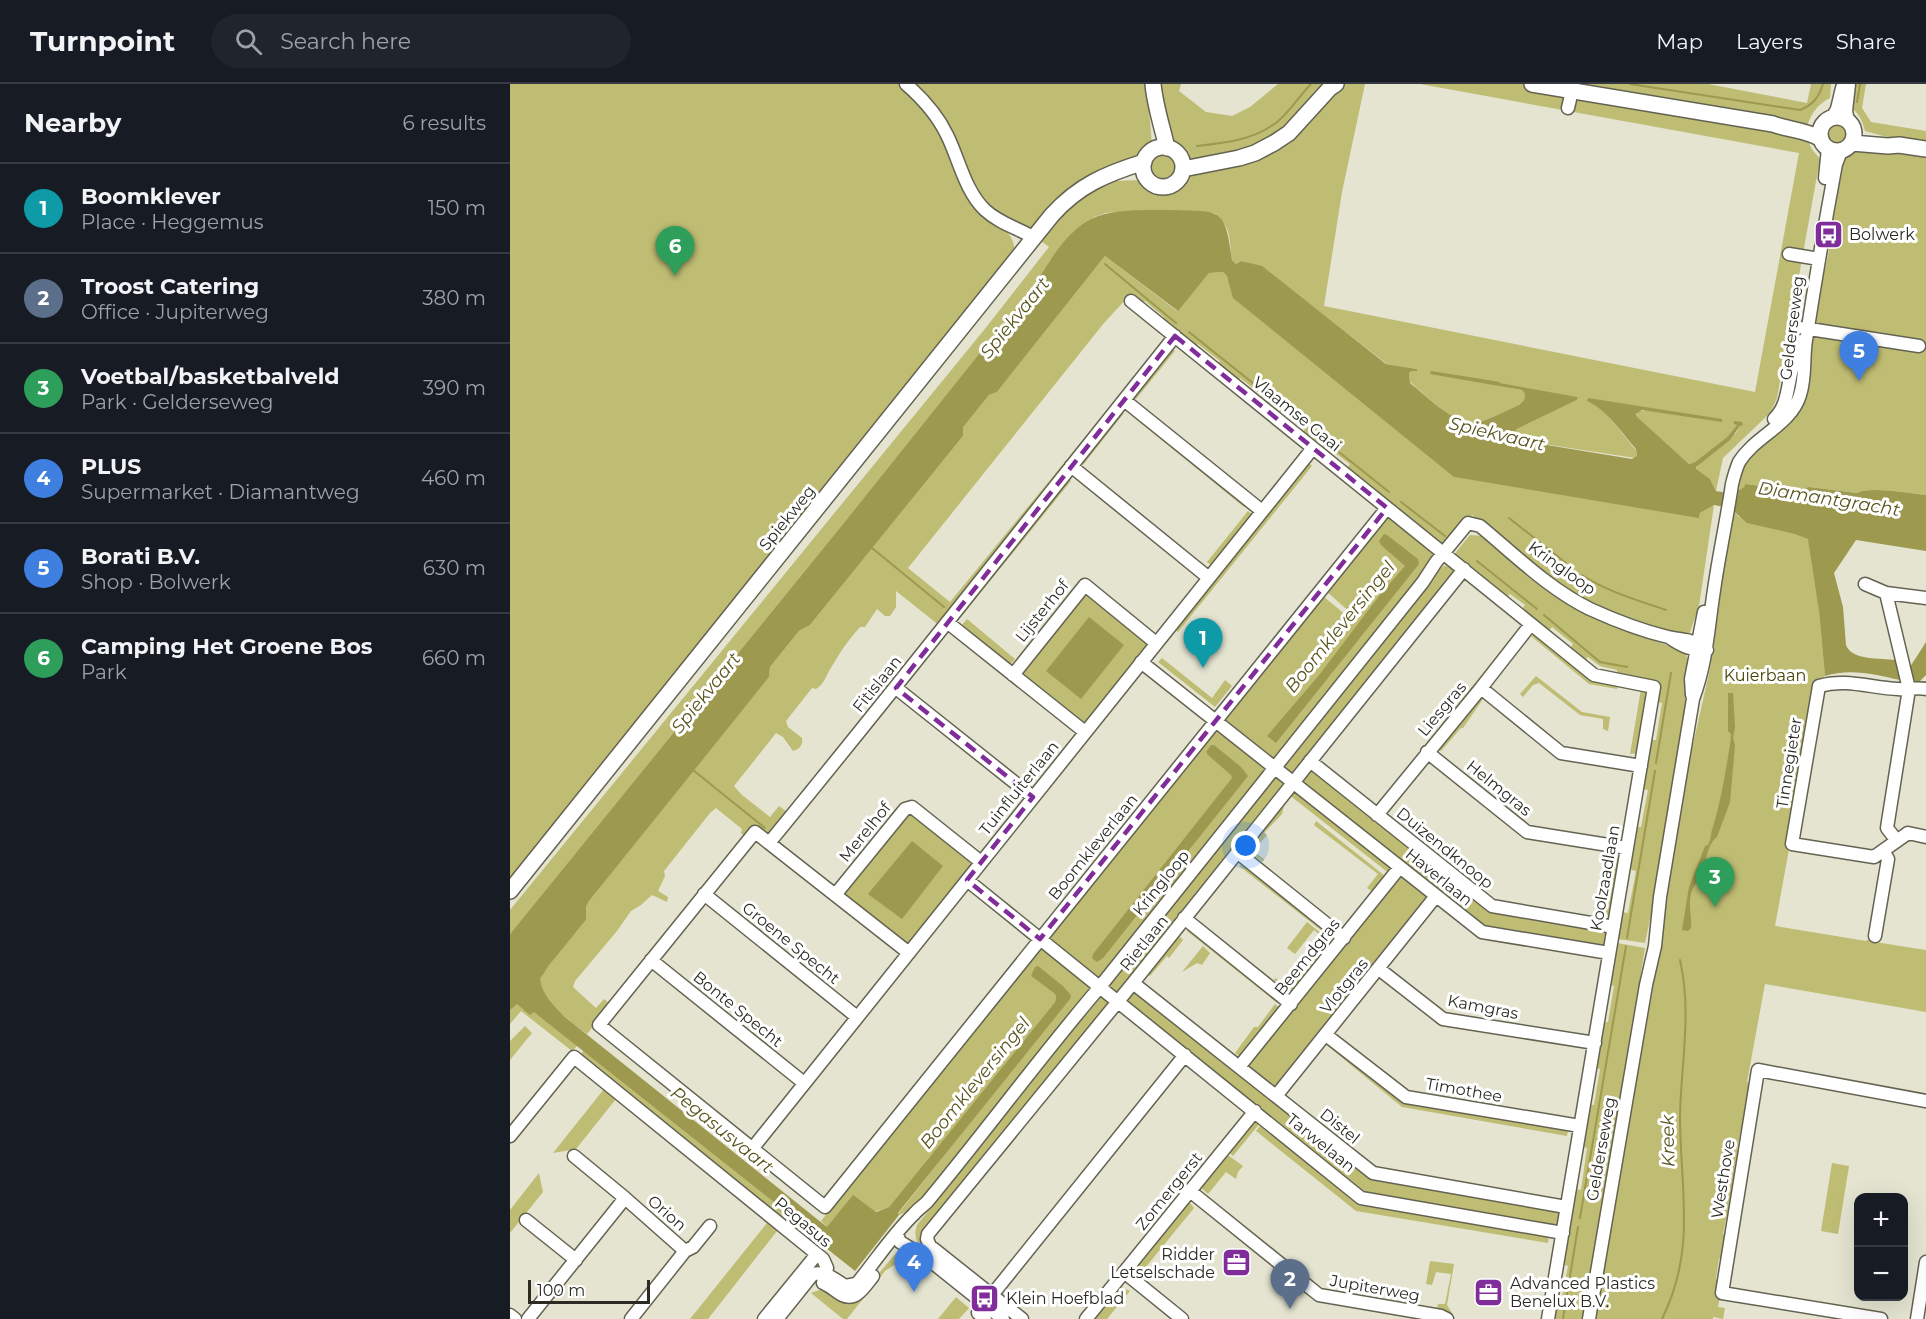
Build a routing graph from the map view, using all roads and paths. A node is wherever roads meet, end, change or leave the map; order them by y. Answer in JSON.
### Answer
{"nodes":[{"id":1,"x":906,"y":84,"type":"edge"},
{"id":2,"x":1153,"y":84,"type":"edge"},
{"id":3,"x":1336,"y":84,"type":"edge"},
{"id":4,"x":1532,"y":84,"type":"edge"},
{"id":5,"x":1843,"y":84,"type":"edge"},
{"id":6,"x":1849,"y":84,"type":"edge"},
{"id":7,"x":1572,"y":91,"type":"junction"},
{"id":8,"x":1568,"y":108,"type":"dead end"},
{"id":9,"x":1828,"y":121,"type":"junction"},
{"id":10,"x":1773,"y":124,"type":"junction"},
{"id":11,"x":1841,"y":139,"type":"junction"},
{"id":12,"x":1161,"y":148,"type":"junction"},
{"id":13,"x":1926,"y":149,"type":"edge"},
{"id":14,"x":1182,"y":164,"type":"junction"},
{"id":15,"x":1144,"y":169,"type":"junction"},
{"id":16,"x":1029,"y":243,"type":"junction"},
{"id":17,"x":1790,"y":254,"type":"dead end"},
{"id":18,"x":1816,"y":259,"type":"junction"},
{"id":19,"x":1131,"y":301,"type":"dead end"},
{"id":20,"x":1805,"y":328,"type":"junction"},
{"id":21,"x":1175,"y":336,"type":"junction"},
{"id":22,"x":1919,"y":346,"type":"dead end"},
{"id":23,"x":1124,"y":400,"type":"junction"},
{"id":24,"x":1313,"y":448,"type":"junction"},
{"id":25,"x":1071,"y":466,"type":"junction"},
{"id":26,"x":1387,"y":508,"type":"junction"},
{"id":27,"x":1262,"y":512,"type":"junction"},
{"id":28,"x":1445,"y":555,"type":"junction"},
{"id":29,"x":1464,"y":570,"type":"junction"},
{"id":30,"x":1209,"y":578,"type":"junction"},
{"id":31,"x":1865,"y":584,"type":"dead end"},
{"id":32,"x":1886,"y":593,"type":"junction"},
{"id":33,"x":1926,"y":598,"type":"edge"},
{"id":34,"x":947,"y":622,"type":"junction"},
{"id":35,"x":1531,"y":624,"type":"junction"},
{"id":36,"x":1156,"y":643,"type":"junction"},
{"id":37,"x":1700,"y":648,"type":"junction"},
{"id":38,"x":1141,"y":662,"type":"junction"},
{"id":39,"x":1013,"y":675,"type":"junction"},
{"id":40,"x":896,"y":688,"type":"junction"},
{"id":41,"x":1481,"y":688,"type":"junction"},
{"id":42,"x":1909,"y":689,"type":"junction"},
{"id":43,"x":1926,"y":689,"type":"edge"},
{"id":44,"x":1216,"y":720,"type":"junction"},
{"id":45,"x":1085,"y":732,"type":"junction"},
{"id":46,"x":1427,"y":752,"type":"junction"},
{"id":47,"x":1310,"y":761,"type":"junction"},
{"id":48,"x":1641,"y":765,"type":"junction"},
{"id":49,"x":1275,"y":768,"type":"junction"},
{"id":50,"x":1293,"y":782,"type":"junction"},
{"id":51,"x":1033,"y":797,"type":"junction"},
{"id":52,"x":1377,"y":814,"type":"junction"},
{"id":53,"x":1926,"y":837,"type":"edge"},
{"id":54,"x":1897,"y":841,"type":"junction"},
{"id":55,"x":769,"y":843,"type":"junction"},
{"id":56,"x":1627,"y":848,"type":"junction"},
{"id":57,"x":1883,"y":851,"type":"junction"},
{"id":58,"x":1237,"y":852,"type":"junction"},
{"id":59,"x":981,"y":862,"type":"junction"},
{"id":60,"x":1400,"y":867,"type":"junction"},
{"id":61,"x":967,"y":880,"type":"junction"},
{"id":62,"x":510,"y":891,"type":"edge"},
{"id":63,"x":704,"y":894,"type":"junction"},
{"id":64,"x":835,"y":895,"type":"junction"},
{"id":65,"x":1436,"y":896,"type":"junction"},
{"id":66,"x":1184,"y":918,"type":"junction"},
{"id":67,"x":1614,"y":927,"type":"junction"},
{"id":68,"x":1875,"y":936,"type":"dead end"},
{"id":69,"x":1344,"y":938,"type":"junction"},
{"id":70,"x":1040,"y":939,"type":"junction"},
{"id":71,"x":909,"y":953,"type":"junction"},
{"id":72,"x":1609,"y":953,"type":"junction"},
{"id":73,"x":651,"y":960,"type":"junction"},
{"id":74,"x":1379,"y":969,"type":"junction"},
{"id":75,"x":1133,"y":982,"type":"junction"},
{"id":76,"x":1099,"y":988,"type":"junction"},
{"id":77,"x":1117,"y":1001,"type":"junction"},
{"id":78,"x":1291,"y":1004,"type":"junction"},
{"id":79,"x":857,"y":1017,"type":"junction"},
{"id":80,"x":1326,"y":1035,"type":"junction"},
{"id":81,"x":1594,"y":1043,"type":"junction"},
{"id":82,"x":1185,"y":1055,"type":"junction"},
{"id":83,"x":1239,"y":1067,"type":"junction"},
{"id":84,"x":804,"y":1083,"type":"junction"},
{"id":85,"x":1276,"y":1096,"type":"junction"},
{"id":86,"x":1926,"y":1101,"type":"edge"},
{"id":87,"x":1255,"y":1111,"type":"junction"},
{"id":88,"x":1580,"y":1126,"type":"junction"},
{"id":89,"x":510,"y":1136,"type":"edge"},
{"id":90,"x":752,"y":1149,"type":"junction"},
{"id":91,"x":574,"y":1156,"type":"dead end"},
{"id":92,"x":1190,"y":1191,"type":"junction"},
{"id":93,"x":625,"y":1198,"type":"junction"},
{"id":94,"x":1566,"y":1207,"type":"junction"},
{"id":95,"x":526,"y":1220,"type":"dead end"},
{"id":96,"x":710,"y":1226,"type":"dead end"},
{"id":97,"x":1563,"y":1233,"type":"junction"},
{"id":98,"x":901,"y":1237,"type":"junction"},
{"id":99,"x":685,"y":1251,"type":"junction"},
{"id":100,"x":817,"y":1254,"type":"junction"},
{"id":101,"x":576,"y":1260,"type":"junction"},
{"id":102,"x":1926,"y":1262,"type":"edge"},
{"id":103,"x":1124,"y":1272,"type":"junction"},
{"id":104,"x":824,"y":1278,"type":"junction"},
{"id":105,"x":988,"y":1300,"type":"junction"},
{"id":106,"x":510,"y":1315,"type":"edge"},
{"id":107,"x":515,"y":1319,"type":"edge"},
{"id":108,"x":528,"y":1319,"type":"edge"},
{"id":109,"x":631,"y":1319,"type":"edge"},
{"id":110,"x":764,"y":1319,"type":"edge"},
{"id":111,"x":777,"y":1319,"type":"edge"},
{"id":112,"x":787,"y":1319,"type":"edge"},
{"id":113,"x":986,"y":1319,"type":"edge"},
{"id":114,"x":1003,"y":1319,"type":"edge"},
{"id":115,"x":1022,"y":1319,"type":"edge"},
{"id":116,"x":1086,"y":1319,"type":"edge"},
{"id":117,"x":1182,"y":1319,"type":"edge"},
{"id":118,"x":1447,"y":1319,"type":"edge"},
{"id":119,"x":1548,"y":1319,"type":"edge"},
{"id":120,"x":1589,"y":1319,"type":"edge"},
{"id":121,"x":1881,"y":1319,"type":"edge"},
{"id":122,"x":1917,"y":1319,"type":"edge"}],
"edges":[{"from":1,"to":16,"type":"street"},
{"from":2,"to":12,"type":"main road"},
{"from":3,"to":14,"type":"main road"},
{"from":4,"to":7,"type":"main road"},
{"from":5,"to":9,"type":"street"},
{"from":6,"to":11,"type":"street","name":"Gelderseweg"},
{"from":7,"to":8,"type":"street"},
{"from":7,"to":10,"type":"main road"},
{"from":9,"to":10,"type":"main road"},
{"from":9,"to":11,"type":"main road"},
{"from":9,"to":11,"type":"main road"},
{"from":10,"to":11,"type":"main road"},
{"from":11,"to":13,"type":"main road"},
{"from":11,"to":18,"type":"street","name":"Gelderseweg"},
{"from":12,"to":14,"type":"main road"},
{"from":12,"to":15,"type":"main road"},
{"from":14,"to":15,"type":"main road"},
{"from":15,"to":16,"type":"main road","name":"Spiekweg"},
{"from":16,"to":62,"type":"main road","name":"Spiekweg"},
{"from":17,"to":18,"type":"street"},
{"from":18,"to":20,"type":"street","name":"Gelderseweg"},
{"from":19,"to":21,"type":"street","name":"Vlaamse Gaai"},
{"from":20,"to":22,"type":"street"},
{"from":20,"to":37,"type":"street","name":"Gelderseweg"},
{"from":21,"to":23,"type":"street","name":"Fitislaan"},
{"from":21,"to":24,"type":"street","name":"Vlaamse Gaai"},
{"from":23,"to":25,"type":"street","name":"Fitislaan"},
{"from":23,"to":27,"type":"street"},
{"from":24,"to":26,"type":"street","name":"Vlaamse Gaai"},
{"from":24,"to":27,"type":"street","name":"Tuinfluiterlaan"},
{"from":25,"to":30,"type":"street"},
{"from":25,"to":34,"type":"street","name":"Fitislaan"},
{"from":26,"to":28,"type":"street","name":"Vlaamse Gaai"},
{"from":26,"to":44,"type":"street","name":"Boomkleverlaan"},
{"from":27,"to":30,"type":"street","name":"Tuinfluiterlaan"},
{"from":28,"to":29,"type":"street","name":"Koolzaadlaan"},
{"from":28,"to":37,"type":"street","name":"Kringloop"},
{"from":28,"to":49,"type":"street","name":"Kringloop"},
{"from":29,"to":35,"type":"street","name":"Koolzaadlaan"},
{"from":29,"to":47,"type":"street","name":"Rietlaan"},
{"from":30,"to":36,"type":"street","name":"Tuinfluiterlaan"},
{"from":31,"to":32,"type":"street"},
{"from":32,"to":33,"type":"street"},
{"from":32,"to":42,"type":"street"},
{"from":34,"to":39,"type":"street"},
{"from":34,"to":40,"type":"street","name":"Fitislaan"},
{"from":35,"to":41,"type":"street","name":"Liesgras"},
{"from":35,"to":48,"type":"street","name":"Koolzaadlaan"},
{"from":36,"to":38,"type":"street","name":"Tuinfluiterlaan"},
{"from":36,"to":39,"type":"street","name":"Lijsterhof"},
{"from":37,"to":120,"type":"street","name":"Gelderseweg"},
{"from":38,"to":44,"type":"street","name":"Haverlaan"},
{"from":38,"to":45,"type":"street","name":"Tuinfluiterlaan"},
{"from":39,"to":45,"type":"street"},
{"from":40,"to":51,"type":"street"},
{"from":40,"to":55,"type":"street","name":"Fitislaan"},
{"from":41,"to":46,"type":"street","name":"Liesgras"},
{"from":41,"to":48,"type":"street"},
{"from":42,"to":43,"type":"street","name":"Tinnegieter"},
{"from":42,"to":54,"type":"street"},
{"from":42,"to":57,"type":"street","name":"Tinnegieter"},
{"from":44,"to":49,"type":"street","name":"Haverlaan"},
{"from":44,"to":70,"type":"street","name":"Boomkleverlaan"},
{"from":45,"to":51,"type":"street","name":"Tuinfluiterlaan"},
{"from":46,"to":52,"type":"street","name":"Liesgras"},
{"from":46,"to":56,"type":"street","name":"Helmgras"},
{"from":47,"to":50,"type":"street","name":"Rietlaan"},
{"from":47,"to":52,"type":"street","name":"Duizendknoop"},
{"from":48,"to":56,"type":"street","name":"Koolzaadlaan"},
{"from":49,"to":50,"type":"street","name":"Haverlaan"},
{"from":49,"to":76,"type":"street","name":"Kringloop"},
{"from":50,"to":58,"type":"street","name":"Rietlaan"},
{"from":50,"to":60,"type":"street","name":"Haverlaan"},
{"from":51,"to":59,"type":"street","name":"Tuinfluiterlaan"},
{"from":52,"to":67,"type":"street","name":"Duizendknoop"},
{"from":53,"to":54,"type":"street"},
{"from":54,"to":57,"type":"street"},
{"from":55,"to":63,"type":"street"},
{"from":55,"to":64,"type":"street"},
{"from":56,"to":67,"type":"street","name":"Koolzaadlaan"},
{"from":57,"to":68,"type":"street"},
{"from":58,"to":66,"type":"street","name":"Rietlaan"},
{"from":58,"to":69,"type":"street"},
{"from":59,"to":61,"type":"street","name":"Tuinfluiterlaan"},
{"from":59,"to":64,"type":"street","name":"Merelhof"},
{"from":60,"to":65,"type":"street","name":"Haverlaan"},
{"from":60,"to":69,"type":"street","name":"Beemdgras"},
{"from":61,"to":70,"type":"street","name":"Tarwelaan"},
{"from":61,"to":71,"type":"street","name":"Tuinfluiterlaan"},
{"from":63,"to":73,"type":"street"},
{"from":63,"to":79,"type":"street","name":"Groene Specht"},
{"from":64,"to":71,"type":"street"},
{"from":65,"to":72,"type":"street","name":"Haverlaan"},
{"from":65,"to":74,"type":"street","name":"Vlotgras"},
{"from":66,"to":75,"type":"street","name":"Rietlaan"},
{"from":66,"to":78,"type":"street"},
{"from":67,"to":72,"type":"street","name":"Koolzaadlaan"},
{"from":69,"to":78,"type":"street","name":"Beemdgras"},
{"from":70,"to":76,"type":"street","name":"Tarwelaan"},
{"from":70,"to":90,"type":"street","name":"Boomkleverlaan"},
{"from":71,"to":79,"type":"street","name":"Tuinfluiterlaan"},
{"from":72,"to":81,"type":"street","name":"Koolzaadlaan"},
{"from":73,"to":84,"type":"street","name":"Bonte Specht"},
{"from":73,"to":90,"type":"street"},
{"from":74,"to":80,"type":"street","name":"Vlotgras"},
{"from":74,"to":81,"type":"street","name":"Kamgras"},
{"from":75,"to":77,"type":"street","name":"Rietlaan"},
{"from":75,"to":83,"type":"street","name":"Distel"},
{"from":76,"to":77,"type":"street","name":"Tarwelaan"},
{"from":76,"to":98,"type":"street","name":"Kringloop"},
{"from":77,"to":82,"type":"street","name":"Tarwelaan"},
{"from":77,"to":105,"type":"street","name":"Rietlaan"},
{"from":78,"to":83,"type":"street","name":"Beemdgras"},
{"from":79,"to":84,"type":"street","name":"Tuinfluiterlaan"},
{"from":80,"to":85,"type":"street","name":"Vlotgras"},
{"from":80,"to":88,"type":"street","name":"Timothee"},
{"from":81,"to":88,"type":"street","name":"Koolzaadlaan"},
{"from":82,"to":87,"type":"street","name":"Tarwelaan"},
{"from":82,"to":105,"type":"street"},
{"from":83,"to":85,"type":"street","name":"Distel"},
{"from":84,"to":90,"type":"street","name":"Tuinfluiterlaan"},
{"from":85,"to":94,"type":"street","name":"Distel"},
{"from":86,"to":121,"type":"street","name":"Westhove"},
{"from":87,"to":92,"type":"street","name":"Zomergerst"},
{"from":87,"to":97,"type":"street","name":"Tarwelaan"},
{"from":88,"to":94,"type":"street","name":"Koolzaadlaan"},
{"from":89,"to":100,"type":"street","name":"Pegasus"},
{"from":91,"to":93,"type":"street"},
{"from":92,"to":103,"type":"street","name":"Zomergerst"},
{"from":92,"to":118,"type":"street","name":"Jupiterweg"},
{"from":93,"to":99,"type":"street","name":"Orion"},
{"from":93,"to":101,"type":"street","name":"Orion"},
{"from":94,"to":97,"type":"street","name":"Koolzaadlaan"},
{"from":95,"to":101,"type":"street"},
{"from":96,"to":99,"type":"street"},
{"from":97,"to":119,"type":"street","name":"Koolzaadlaan"},
{"from":98,"to":104,"type":"street","name":"Kringloop"},
{"from":98,"to":105,"type":"street"},
{"from":99,"to":109,"type":"street","name":"Orion"},
{"from":100,"to":104,"type":"street","name":"Pegasus"},
{"from":100,"to":110,"type":"street"},
{"from":101,"to":108,"type":"street","name":"Orion"},
{"from":102,"to":122,"type":"street"},
{"from":103,"to":116,"type":"street","name":"Zomergerst"},
{"from":103,"to":117,"type":"street"},
{"from":104,"to":111,"type":"street"},
{"from":104,"to":112,"type":"street"},
{"from":105,"to":113,"type":"street"},
{"from":105,"to":114,"type":"street"},
{"from":105,"to":115,"type":"street","name":"Rietlaan"},
{"from":106,"to":107,"type":"street"}]}
